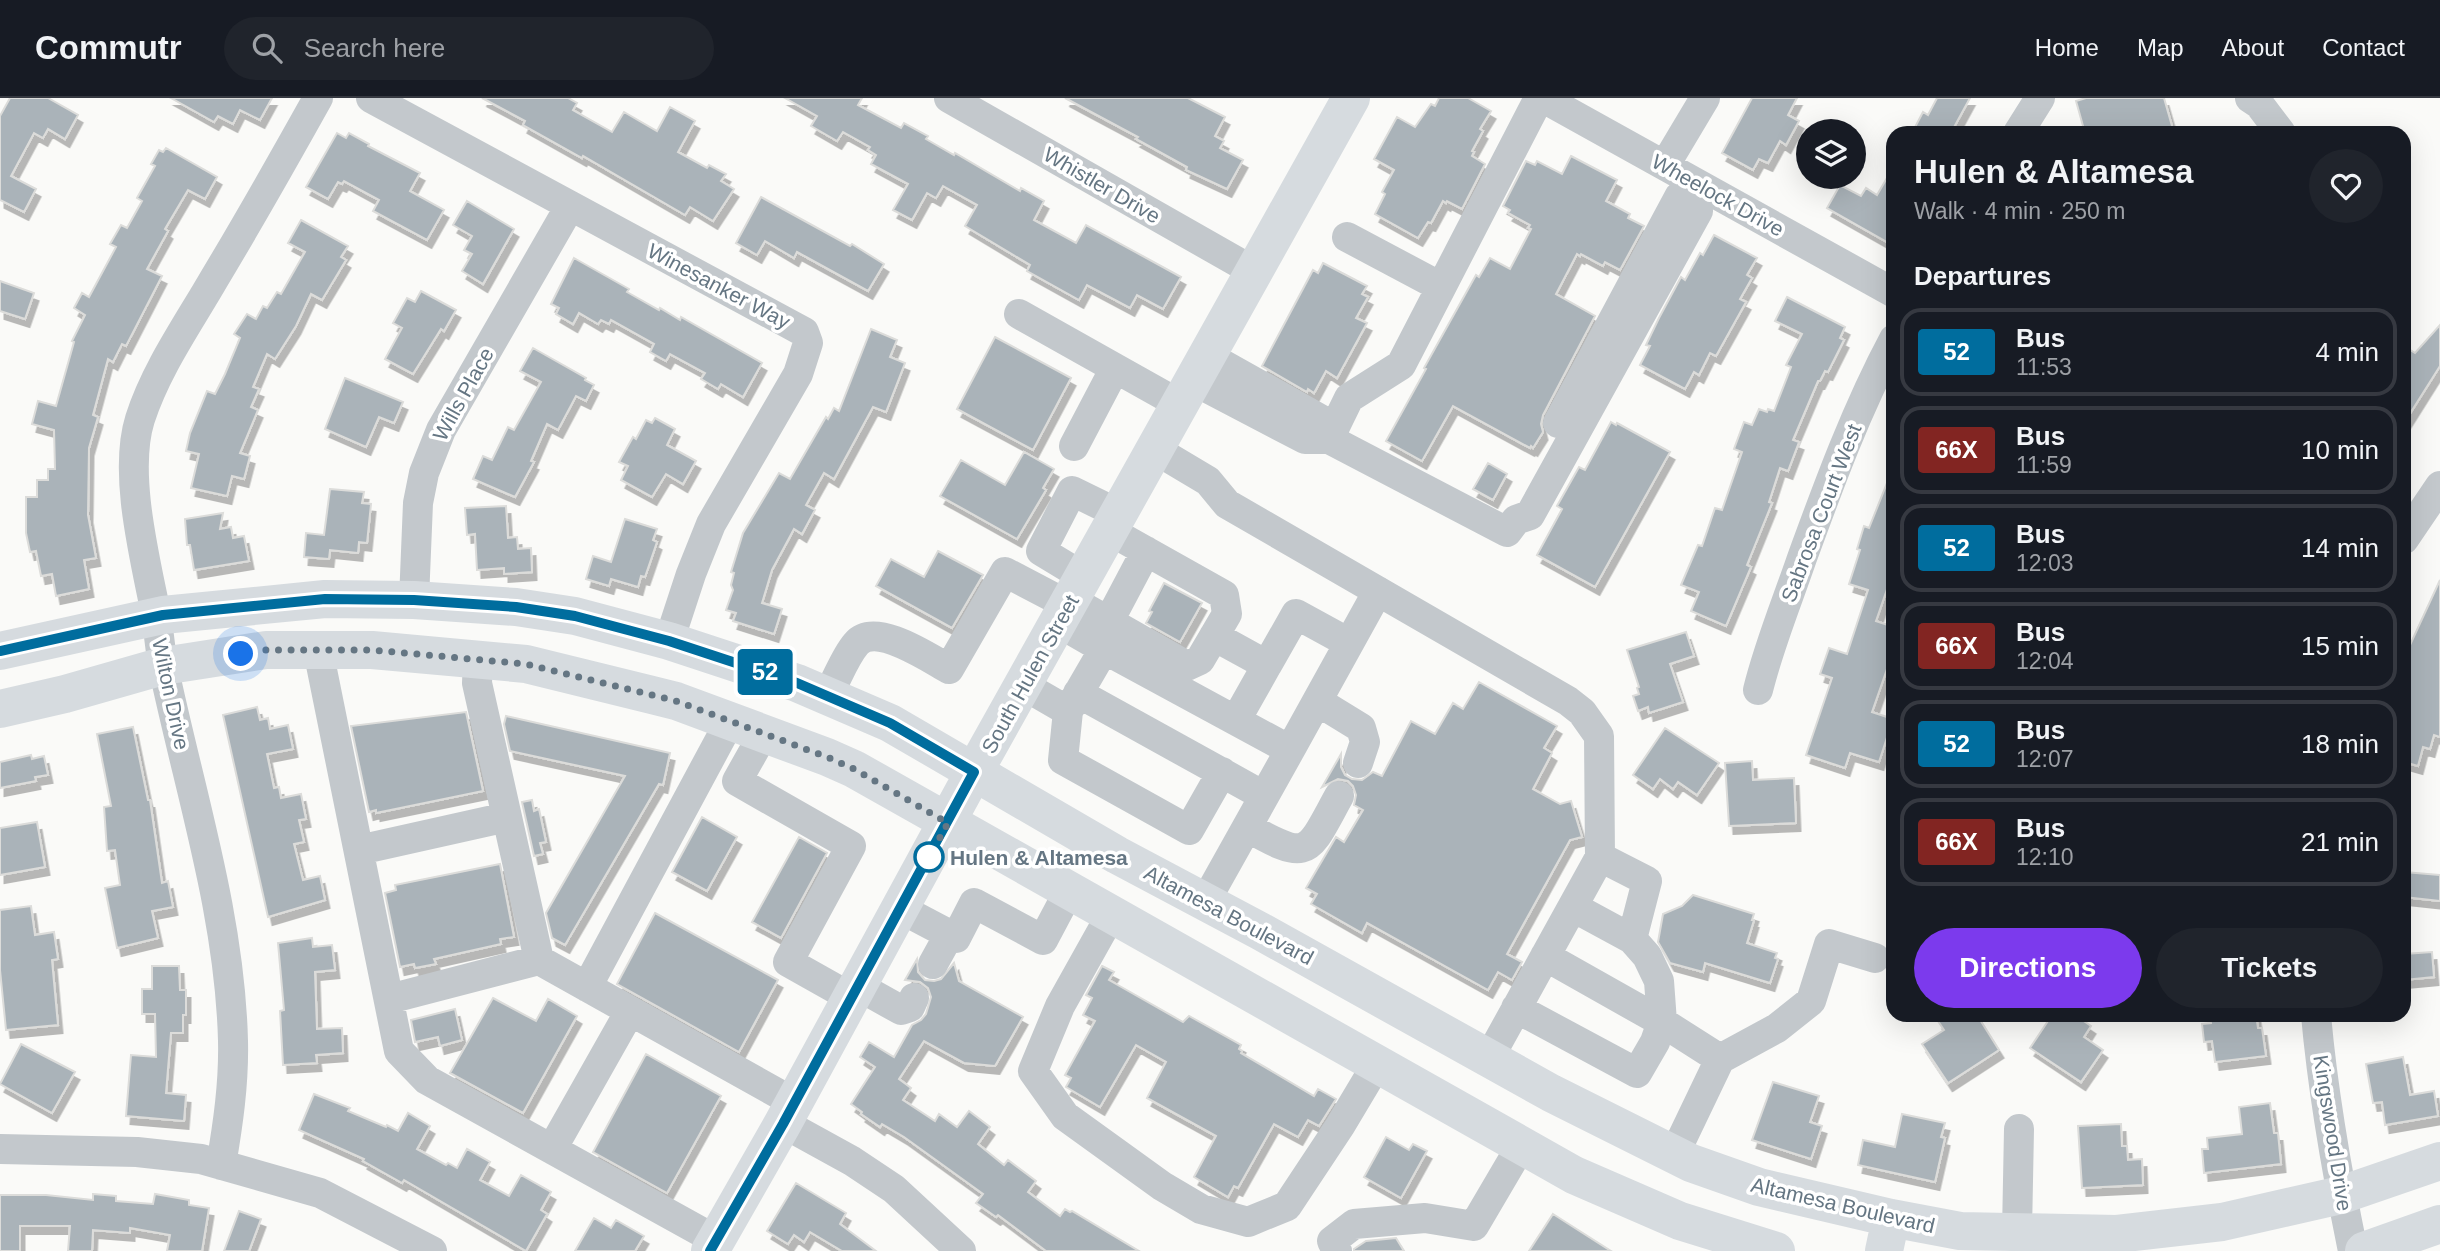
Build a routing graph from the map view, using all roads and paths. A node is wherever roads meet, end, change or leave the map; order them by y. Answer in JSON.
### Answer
{"nodes":[{"id":1,"x":318,"y":98,"type":"edge"},
{"id":2,"x":370,"y":98,"type":"edge"},
{"id":3,"x":949,"y":98,"type":"edge"},
{"id":4,"x":1351,"y":98,"type":"edge"},
{"id":5,"x":1541,"y":98,"type":"edge"},
{"id":6,"x":1705,"y":98,"type":"edge"},
{"id":7,"x":2040,"y":98,"type":"edge"},
{"id":8,"x":2250,"y":98,"type":"edge"},
{"id":9,"x":2022,"y":126,"type":"edge"},
{"id":10,"x":2278,"y":126,"type":"edge"},
{"id":11,"x":1665,"y":164,"type":"junction"},
{"id":12,"x":1695,"y":190,"type":"junction"},
{"id":13,"x":570,"y":206,"type":"junction"},
{"id":14,"x":1347,"y":237,"type":"dead end"},
{"id":15,"x":1255,"y":272,"type":"junction"},
{"id":16,"x":1441,"y":287,"type":"junction"},
{"id":17,"x":1886,"y":289,"type":"edge"},
{"id":18,"x":1019,"y":314,"type":"dead end"},
{"id":19,"x":1886,"y":356,"type":"edge"},
{"id":20,"x":1115,"y":368,"type":"junction"},
{"id":21,"x":1194,"y":380,"type":"junction"},
{"id":22,"x":1329,"y":439,"type":"junction"},
{"id":23,"x":1074,"y":446,"type":"dead end"},
{"id":24,"x":1156,"y":450,"type":"junction"},
{"id":25,"x":2440,"y":486,"type":"edge"},
{"id":26,"x":1115,"y":523,"type":"junction"},
{"id":27,"x":2411,"y":529,"type":"edge"},
{"id":28,"x":1146,"y":551,"type":"junction"},
{"id":29,"x":1378,"y":591,"type":"junction"},
{"id":30,"x":414,"y":600,"type":"junction"},
{"id":31,"x":1071,"y":601,"type":"junction"},
{"id":32,"x":157,"y":617,"type":"junction"},
{"id":33,"x":1106,"y":635,"type":"junction"},
{"id":34,"x":1214,"y":636,"type":"junction"},
{"id":35,"x":669,"y":641,"type":"junction"},
{"id":36,"x":1349,"y":643,"type":"junction"},
{"id":37,"x":318,"y":650,"type":"junction"},
{"id":38,"x":0,"y":651,"type":"edge"},
{"id":39,"x":478,"y":660,"type":"junction"},
{"id":40,"x":1267,"y":665,"type":"junction"},
{"id":41,"x":163,"y":666,"type":"junction"},
{"id":42,"x":1023,"y":685,"type":"junction"},
{"id":43,"x":1758,"y":691,"type":"dead end"},
{"id":44,"x":827,"y":696,"type":"junction"},
{"id":45,"x":1317,"y":701,"type":"junction"},
{"id":46,"x":1073,"y":702,"type":"junction"},
{"id":47,"x":0,"y":709,"type":"edge"},
{"id":48,"x":1237,"y":720,"type":"junction"},
{"id":49,"x":747,"y":727,"type":"junction"},
{"id":50,"x":1290,"y":750,"type":"junction"},
{"id":51,"x":1357,"y":763,"type":"dead end"},
{"id":52,"x":974,"y":772,"type":"junction"},
{"id":53,"x":1222,"y":772,"type":"junction"},
{"id":54,"x":1264,"y":796,"type":"junction"},
{"id":55,"x":1339,"y":796,"type":"dead end"},
{"id":56,"x":507,"y":817,"type":"junction"},
{"id":57,"x":948,"y":823,"type":"junction"},
{"id":58,"x":1247,"y":827,"type":"junction"},
{"id":59,"x":359,"y":850,"type":"junction"},
{"id":60,"x":1600,"y":857,"type":"junction"},
{"id":61,"x":1070,"y":889,"type":"junction"},
{"id":62,"x":1205,"y":902,"type":"junction"},
{"id":63,"x":1573,"y":907,"type":"junction"},
{"id":64,"x":901,"y":909,"type":"junction"},
{"id":65,"x":1112,"y":913,"type":"junction"},
{"id":66,"x":949,"y":935,"type":"junction"},
{"id":67,"x":1632,"y":939,"type":"junction"},
{"id":68,"x":1545,"y":956,"type":"junction"},
{"id":69,"x":1875,"y":958,"type":"dead end"},
{"id":70,"x":539,"y":960,"type":"junction"},
{"id":71,"x":933,"y":964,"type":"dead end"},
{"id":72,"x":587,"y":987,"type":"junction"},
{"id":73,"x":855,"y":992,"type":"junction"},
{"id":74,"x":1378,"y":997,"type":"junction"},
{"id":75,"x":915,"y":998,"type":"dead end"},
{"id":76,"x":389,"y":999,"type":"junction"},
{"id":77,"x":1516,"y":1008,"type":"junction"},
{"id":78,"x":630,"y":1011,"type":"junction"},
{"id":79,"x":1662,"y":1022,"type":"junction"},
{"id":80,"x":2317,"y":1022,"type":"edge"},
{"id":81,"x":1363,"y":1056,"type":"junction"},
{"id":82,"x":1489,"y":1058,"type":"junction"},
{"id":83,"x":1720,"y":1059,"type":"junction"},
{"id":84,"x":789,"y":1113,"type":"junction"},
{"id":85,"x":2019,"y":1129,"type":"dead end"},
{"id":86,"x":1521,"y":1146,"type":"junction"},
{"id":87,"x":0,"y":1149,"type":"edge"},
{"id":88,"x":552,"y":1149,"type":"junction"},
{"id":89,"x":1674,"y":1155,"type":"junction"},
{"id":90,"x":2440,"y":1161,"type":"edge"},
{"id":91,"x":221,"y":1165,"type":"junction"},
{"id":92,"x":2341,"y":1195,"type":"junction"},
{"id":93,"x":2440,"y":1224,"type":"edge"},
{"id":94,"x":2017,"y":1232,"type":"junction"},
{"id":95,"x":1888,"y":1235,"type":"edge"},
{"id":96,"x":713,"y":1245,"type":"edge"},
{"id":97,"x":432,"y":1251,"type":"edge"},
{"id":98,"x":961,"y":1251,"type":"edge"},
{"id":99,"x":1336,"y":1251,"type":"edge"},
{"id":100,"x":1776,"y":1251,"type":"edge"},
{"id":101,"x":2353,"y":1251,"type":"edge"},
{"id":102,"x":2364,"y":1251,"type":"edge"}],
"edges":[{"from":1,"to":32,"type":"street","name":"Wilton Drive"},
{"from":2,"to":13,"type":"street","name":"Winesanker Way"},
{"from":3,"to":15,"type":"street","name":"Whistler Drive"},
{"from":4,"to":15,"type":"main road","name":"South Hulen Street"},
{"from":5,"to":11,"type":"street","name":"Wheelock Drive"},
{"from":5,"to":16,"type":"street"},
{"from":6,"to":11,"type":"street"},
{"from":7,"to":9,"type":"street"},
{"from":8,"to":10,"type":"street"},
{"from":11,"to":12,"type":"street","name":"Wheelock Drive"},
{"from":12,"to":17,"type":"street","name":"Wheelock Drive"},
{"from":12,"to":22,"type":"street"},
{"from":13,"to":30,"type":"street","name":"Wills Place"},
{"from":13,"to":35,"type":"street","name":"Winesanker Way"},
{"from":14,"to":16,"type":"street"},
{"from":15,"to":21,"type":"main road","name":"South Hulen Street"},
{"from":16,"to":22,"type":"street"},
{"from":18,"to":20,"type":"street"},
{"from":19,"to":43,"type":"street","name":"Sabrosa Court West"},
{"from":20,"to":21,"type":"street"},
{"from":20,"to":23,"type":"street"},
{"from":21,"to":22,"type":"street"},
{"from":21,"to":24,"type":"main road","name":"South Hulen Street"},
{"from":24,"to":26,"type":"main road","name":"South Hulen Street"},
{"from":24,"to":29,"type":"street"},
{"from":25,"to":27,"type":"street"},
{"from":26,"to":28,"type":"street"},
{"from":26,"to":31,"type":"main road","name":"South Hulen Street"},
{"from":26,"to":31,"type":"street"},
{"from":28,"to":33,"type":"street"},
{"from":28,"to":34,"type":"street"},
{"from":29,"to":36,"type":"street"},
{"from":29,"to":60,"type":"street"},
{"from":30,"to":32,"type":"main road","name":"Altamesa Boulevard"},
{"from":30,"to":35,"type":"main road","name":"Altamesa Boulevard"},
{"from":31,"to":33,"type":"street"},
{"from":31,"to":42,"type":"main road","name":"South Hulen Street"},
{"from":31,"to":44,"type":"street"},
{"from":32,"to":38,"type":"main road","name":"Altamesa Boulevard"},
{"from":32,"to":41,"type":"street","name":"Wilton Drive"},
{"from":33,"to":34,"type":"street"},
{"from":33,"to":46,"type":"street"},
{"from":33,"to":48,"type":"street"},
{"from":34,"to":40,"type":"street"},
{"from":35,"to":44,"type":"main road","name":"Altamesa Boulevard"},
{"from":36,"to":40,"type":"street"},
{"from":36,"to":45,"type":"street"},
{"from":37,"to":39,"type":"main road"},
{"from":37,"to":41,"type":"main road"},
{"from":37,"to":59,"type":"street"},
{"from":39,"to":49,"type":"main road"},
{"from":39,"to":56,"type":"street"},
{"from":40,"to":48,"type":"street"},
{"from":41,"to":47,"type":"main road"},
{"from":41,"to":91,"type":"street","name":"Wilton Drive"},
{"from":42,"to":46,"type":"street"},
{"from":42,"to":52,"type":"main road","name":"South Hulen Street"},
{"from":44,"to":52,"type":"main road","name":"Altamesa Boulevard"},
{"from":45,"to":50,"type":"street"},
{"from":45,"to":51,"type":"street"},
{"from":46,"to":53,"type":"street"},
{"from":46,"to":53,"type":"street"},
{"from":48,"to":50,"type":"street"},
{"from":49,"to":57,"type":"main road"},
{"from":49,"to":72,"type":"street"},
{"from":49,"to":73,"type":"street"},
{"from":50,"to":54,"type":"street"},
{"from":52,"to":57,"type":"main road","name":"South Hulen Street"},
{"from":52,"to":62,"type":"main road","name":"Altamesa Boulevard"},
{"from":53,"to":54,"type":"street"},
{"from":54,"to":58,"type":"street"},
{"from":55,"to":58,"type":"street"},
{"from":56,"to":59,"type":"street"},
{"from":56,"to":70,"type":"street"},
{"from":57,"to":61,"type":"main road"},
{"from":57,"to":64,"type":"main road","name":"South Hulen Street"},
{"from":58,"to":62,"type":"street"},
{"from":59,"to":76,"type":"street"},
{"from":60,"to":63,"type":"street"},
{"from":60,"to":67,"type":"street"},
{"from":61,"to":65,"type":"main road"},
{"from":61,"to":66,"type":"street"},
{"from":62,"to":74,"type":"main road","name":"Altamesa Boulevard"},
{"from":63,"to":67,"type":"street"},
{"from":63,"to":68,"type":"street"},
{"from":64,"to":66,"type":"street"},
{"from":64,"to":73,"type":"main road","name":"South Hulen Street"},
{"from":65,"to":81,"type":"main road"},
{"from":65,"to":81,"type":"street"},
{"from":66,"to":71,"type":"street"},
{"from":67,"to":79,"type":"street"},
{"from":68,"to":77,"type":"street"},
{"from":68,"to":79,"type":"street"},
{"from":69,"to":83,"type":"street"},
{"from":70,"to":72,"type":"street"},
{"from":70,"to":76,"type":"street"},
{"from":72,"to":78,"type":"street"},
{"from":73,"to":75,"type":"street"},
{"from":73,"to":84,"type":"main road","name":"South Hulen Street"},
{"from":74,"to":81,"type":"main road"},
{"from":74,"to":82,"type":"main road","name":"Altamesa Boulevard"},
{"from":76,"to":88,"type":"street"},
{"from":77,"to":79,"type":"street"},
{"from":77,"to":82,"type":"street"},
{"from":78,"to":84,"type":"street"},
{"from":78,"to":88,"type":"street"},
{"from":79,"to":83,"type":"street"},
{"from":80,"to":92,"type":"street","name":"Kingswood Drive"},
{"from":81,"to":86,"type":"main road"},
{"from":82,"to":89,"type":"main road","name":"Altamesa Boulevard"},
{"from":83,"to":89,"type":"street"},
{"from":84,"to":96,"type":"main road","name":"South Hulen Street"},
{"from":84,"to":98,"type":"street"},
{"from":85,"to":94,"type":"street"},
{"from":86,"to":99,"type":"street"},
{"from":86,"to":100,"type":"main road"},
{"from":87,"to":91,"type":"street"},
{"from":88,"to":96,"type":"street"},
{"from":89,"to":95,"type":"main road","name":"Altamesa Boulevard"},
{"from":90,"to":92,"type":"main road","name":"Altamesa Boulevard"},
{"from":91,"to":97,"type":"street"},
{"from":92,"to":94,"type":"main road","name":"Altamesa Boulevard"},
{"from":92,"to":101,"type":"street","name":"Kingswood Drive"},
{"from":93,"to":102,"type":"main road"},
{"from":94,"to":95,"type":"main road","name":"Altamesa Boulevard"}]}
